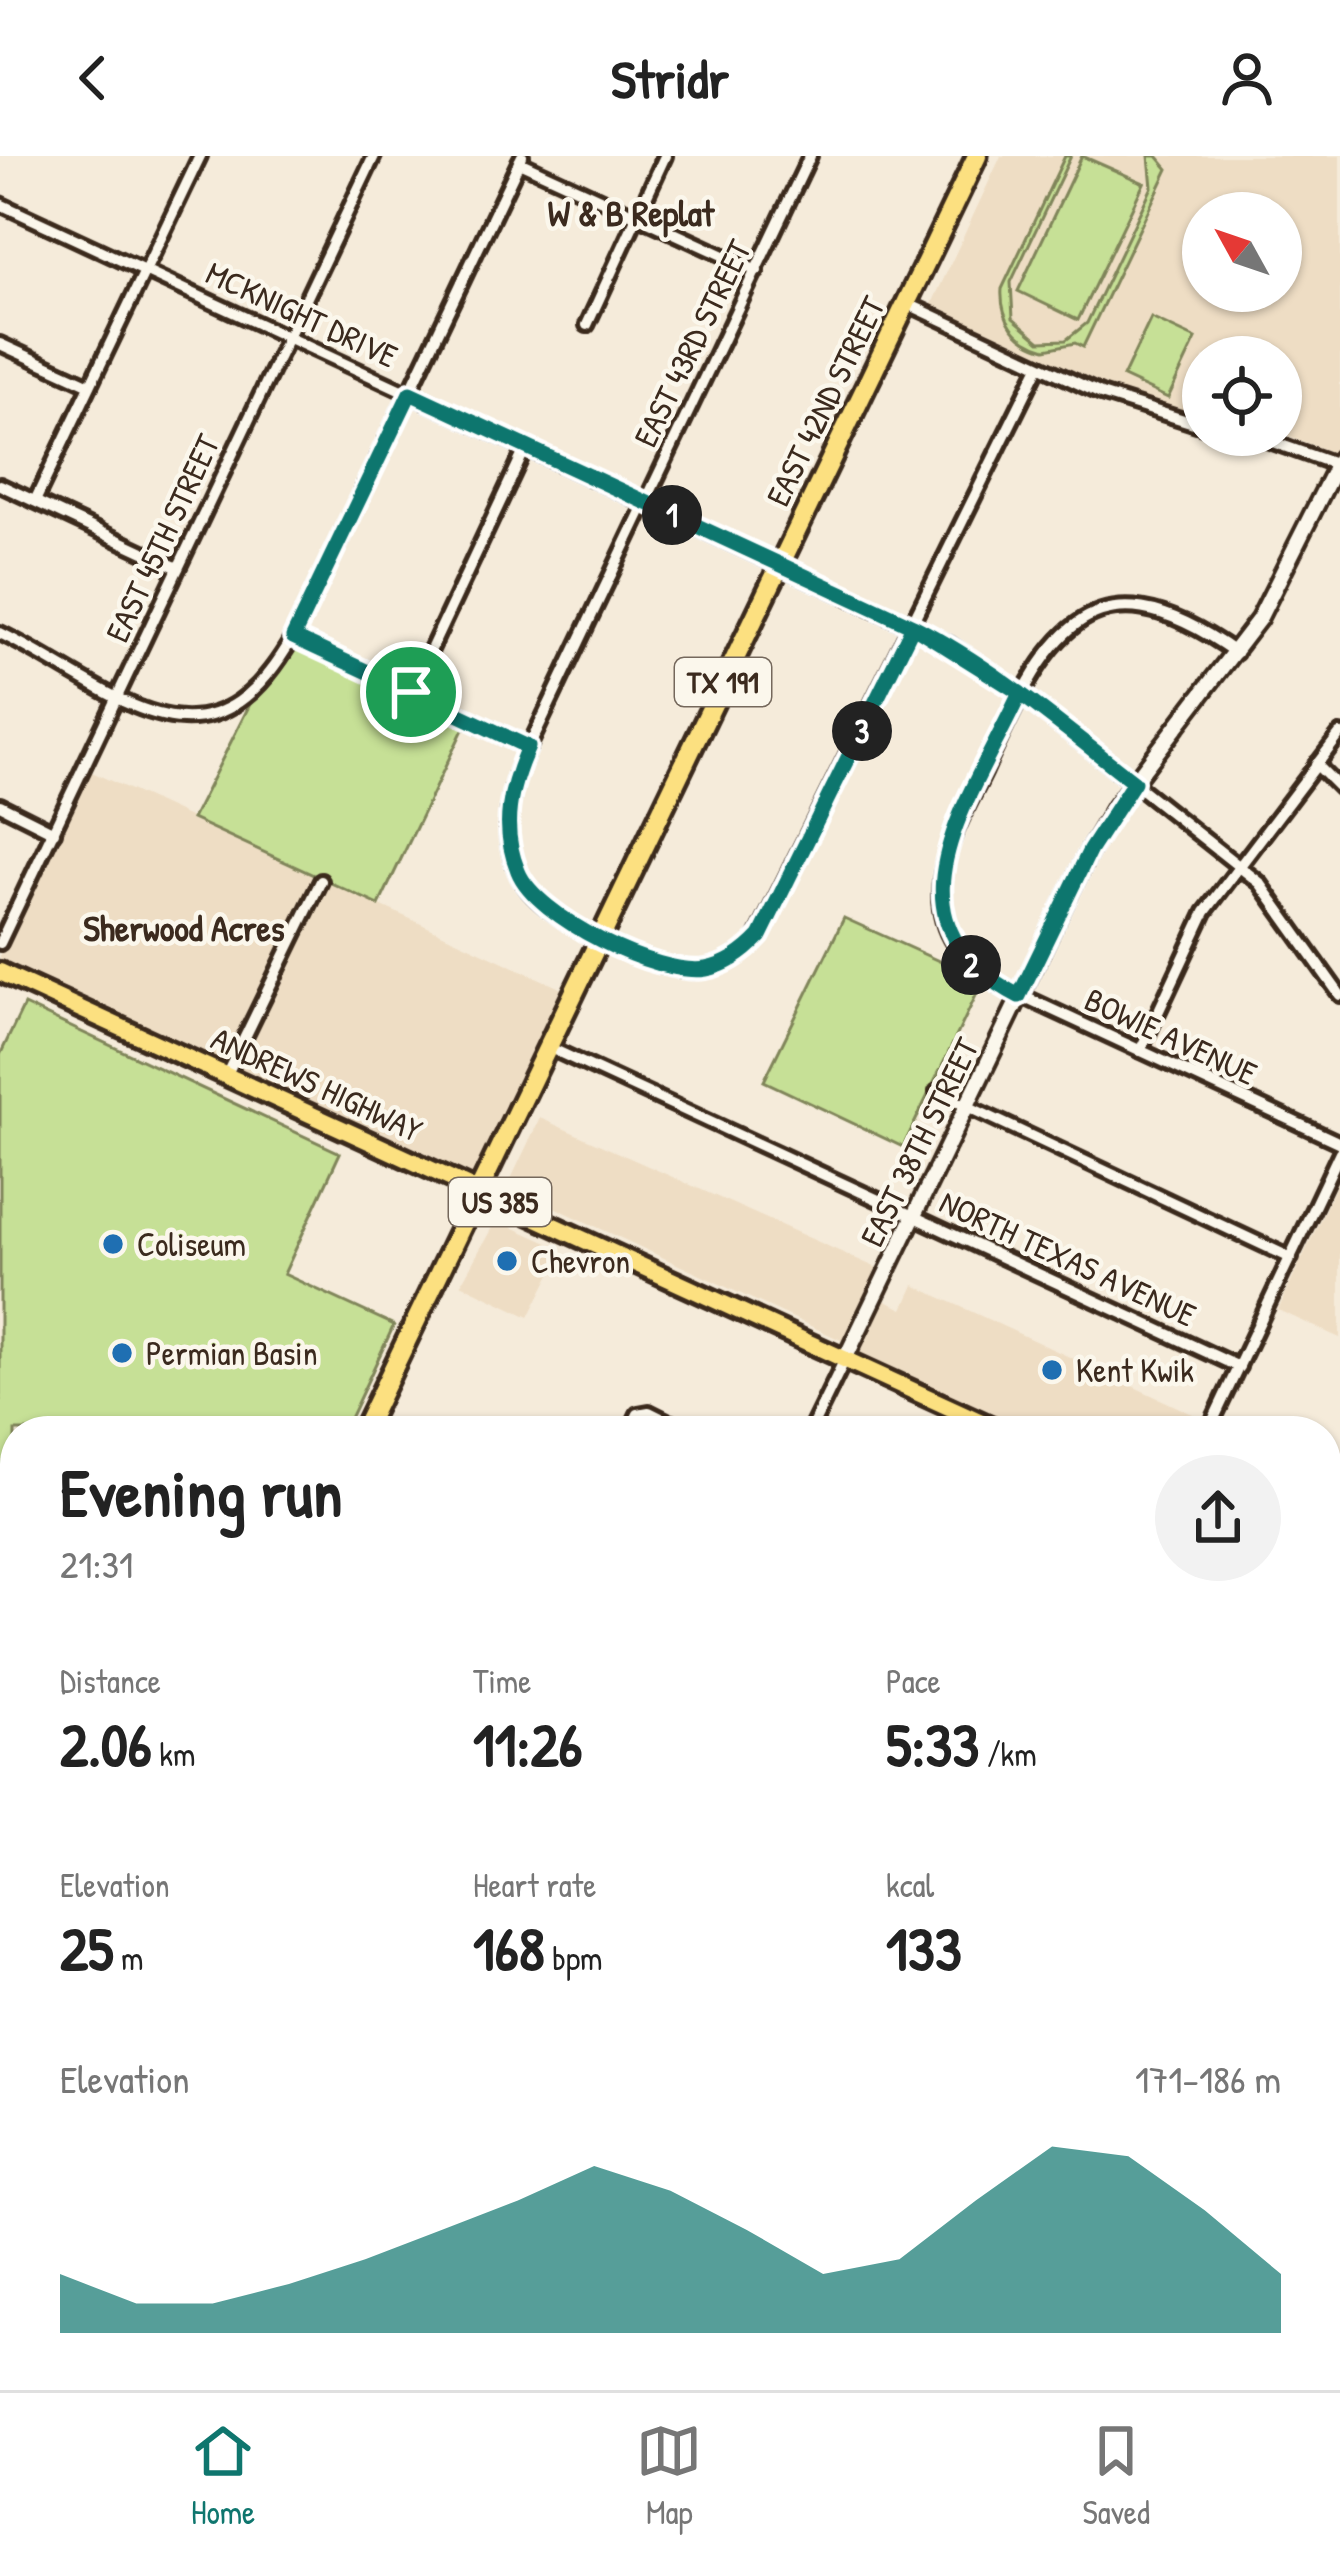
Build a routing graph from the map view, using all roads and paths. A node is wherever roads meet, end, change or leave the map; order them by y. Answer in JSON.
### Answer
{"nodes":[{"id":1,"x":199,"y":156,"type":"edge"},
{"id":2,"x":374,"y":156,"type":"edge"},
{"id":3,"x":665,"y":156,"type":"edge"},
{"id":4,"x":811,"y":156,"type":"edge"},
{"id":5,"x":977,"y":156,"type":"edge"},
{"id":6,"x":521,"y":159,"type":"edge"},
{"id":7,"x":0,"y":204,"type":"edge"},
{"id":8,"x":638,"y":216,"type":"junction"},
{"id":9,"x":145,"y":271,"type":"junction"},
{"id":10,"x":757,"y":271,"type":"junction"},
{"id":11,"x":906,"y":303,"type":"junction"},
{"id":12,"x":587,"y":325,"type":"dead end"},
{"id":13,"x":288,"y":337,"type":"junction"},
{"id":14,"x":0,"y":344,"type":"edge"},
{"id":15,"x":1039,"y":366,"type":"junction"},
{"id":16,"x":90,"y":385,"type":"junction"},
{"id":17,"x":410,"y":393,"type":"junction"},
{"id":18,"x":1182,"y":421,"type":"edge"},
{"id":19,"x":526,"y":447,"type":"junction"},
{"id":20,"x":1302,"y":451,"type":"edge"},
{"id":21,"x":1339,"y":463,"type":"edge"},
{"id":22,"x":0,"y":485,"type":"edge"},
{"id":23,"x":34,"y":501,"type":"junction"},
{"id":24,"x":645,"y":502,"type":"junction"},
{"id":25,"x":780,"y":565,"type":"junction"},
{"id":26,"x":178,"y":568,"type":"junction"},
{"id":27,"x":913,"y":626,"type":"junction"},
{"id":28,"x":0,"y":633,"type":"edge"},
{"id":29,"x":293,"y":637,"type":"junction"},
{"id":30,"x":1236,"y":653,"type":"junction"},
{"id":31,"x":411,"y":692,"type":"junction"},
{"id":32,"x":1020,"y":693,"type":"junction"},
{"id":33,"x":116,"y":700,"type":"junction"},
{"id":34,"x":1340,"y":734,"type":"edge"},
{"id":35,"x":528,"y":747,"type":"junction"},
{"id":36,"x":1316,"y":764,"type":"junction"},
{"id":37,"x":1134,"y":782,"type":"junction"},
{"id":38,"x":1340,"y":788,"type":"edge"},
{"id":39,"x":0,"y":805,"type":"edge"},
{"id":40,"x":54,"y":832,"type":"junction"},
{"id":41,"x":1238,"y":863,"type":"junction"},
{"id":42,"x":321,"y":881,"type":"dead end"},
{"id":43,"x":601,"y":937,"type":"junction"},
{"id":44,"x":0,"y":944,"type":"edge"},
{"id":45,"x":0,"y":972,"type":"edge"},
{"id":46,"x":1340,"y":995,"type":"edge"},
{"id":47,"x":1019,"y":996,"type":"junction"},
{"id":48,"x":548,"y":1047,"type":"junction"},
{"id":49,"x":1140,"y":1051,"type":"junction"},
{"id":50,"x":226,"y":1076,"type":"junction"},
{"id":51,"x":937,"y":1091,"type":"dead end"},
{"id":52,"x":967,"y":1105,"type":"junction"},
{"id":53,"x":1340,"y":1147,"type":"edge"},
{"id":54,"x":478,"y":1191,"type":"junction"},
{"id":55,"x":914,"y":1216,"type":"junction"},
{"id":56,"x":1292,"y":1258,"type":"junction"},
{"id":57,"x":845,"y":1359,"type":"junction"},
{"id":58,"x":1238,"y":1367,"type":"junction"},
{"id":59,"x":370,"y":1416,"type":"edge"},
{"id":60,"x":818,"y":1416,"type":"edge"},
{"id":61,"x":968,"y":1416,"type":"edge"},
{"id":62,"x":1215,"y":1416,"type":"edge"}],
"edges":[{"from":1,"to":9,"type":"street"},
{"from":2,"to":13,"type":"street","name":"EAST 45TH STREET"},
{"from":3,"to":8,"type":"street"},
{"from":4,"to":10,"type":"street","name":"EAST 43RD STREET"},
{"from":5,"to":11,"type":"highway","name":"EAST 42ND STREET","number":"TX 191"},
{"from":6,"to":8,"type":"street"},
{"from":6,"to":17,"type":"street"},
{"from":7,"to":9,"type":"street","name":"MCKNIGHT DRIVE"},
{"from":8,"to":10,"type":"street"},
{"from":8,"to":12,"type":"street"},
{"from":9,"to":13,"type":"street","name":"MCKNIGHT DRIVE"},
{"from":9,"to":16,"type":"street"},
{"from":10,"to":24,"type":"street","name":"EAST 43RD STREET"},
{"from":11,"to":15,"type":"street"},
{"from":11,"to":25,"type":"highway","name":"EAST 42ND STREET","number":"TX 191"},
{"from":13,"to":17,"type":"street","name":"MCKNIGHT DRIVE"},
{"from":13,"to":26,"type":"street","name":"EAST 45TH STREET"},
{"from":14,"to":16,"type":"street"},
{"from":15,"to":18,"type":"street"},
{"from":15,"to":27,"type":"street","name":"EAST 43RD STREET"},
{"from":16,"to":23,"type":"street"},
{"from":17,"to":19,"type":"street","name":"MCKNIGHT DRIVE"},
{"from":17,"to":29,"type":"street"},
{"from":19,"to":24,"type":"street","name":"MCKNIGHT DRIVE"},
{"from":19,"to":31,"type":"street"},
{"from":20,"to":21,"type":"street"},
{"from":21,"to":30,"type":"street","name":"EAST 38TH STREET"},
{"from":22,"to":23,"type":"street"},
{"from":23,"to":26,"type":"street"},
{"from":24,"to":25,"type":"street","name":"MCKNIGHT DRIVE"},
{"from":24,"to":35,"type":"street","name":"EAST 43RD STREET"},
{"from":25,"to":27,"type":"street","name":"MCKNIGHT DRIVE"},
{"from":25,"to":43,"type":"highway","name":"EAST 42ND STREET","number":"TX 191"},
{"from":26,"to":33,"type":"street","name":"EAST 45TH STREET"},
{"from":27,"to":32,"type":"street","name":"MCKNIGHT DRIVE"},
{"from":27,"to":43,"type":"street","name":"EAST 43RD STREET"},
{"from":28,"to":33,"type":"street"},
{"from":29,"to":31,"type":"street"},
{"from":29,"to":33,"type":"street"},
{"from":30,"to":32,"type":"street","name":"BOWIE AVENUE"},
{"from":30,"to":37,"type":"street","name":"EAST 38TH STREET"},
{"from":31,"to":35,"type":"street"},
{"from":32,"to":37,"type":"street","name":"MCKNIGHT DRIVE"},
{"from":32,"to":47,"type":"street","name":"BOWIE AVENUE"},
{"from":33,"to":40,"type":"street","name":"EAST 45TH STREET"},
{"from":34,"to":36,"type":"street"},
{"from":35,"to":43,"type":"street","name":"EAST 43RD STREET"},
{"from":36,"to":38,"type":"street"},
{"from":36,"to":41,"type":"street"},
{"from":37,"to":41,"type":"street","name":"MCKNIGHT DRIVE"},
{"from":37,"to":47,"type":"street","name":"EAST 38TH STREET"},
{"from":39,"to":40,"type":"street"},
{"from":40,"to":44,"type":"street","name":"EAST 45TH STREET"},
{"from":41,"to":46,"type":"street","name":"MCKNIGHT DRIVE"},
{"from":41,"to":49,"type":"street"},
{"from":42,"to":50,"type":"street"},
{"from":43,"to":48,"type":"highway","name":"EAST 42ND STREET","number":"TX 191"},
{"from":45,"to":50,"type":"main road","name":"ANDREWS HIGHWAY","number":"US 385"},
{"from":47,"to":49,"type":"street","name":"BOWIE AVENUE"},
{"from":47,"to":52,"type":"street","name":"EAST 38TH STREET"},
{"from":48,"to":54,"type":"highway","name":"EAST 42ND STREET","number":"TX 191"},
{"from":48,"to":55,"type":"street","name":"NORTH TEXAS AVENUE"},
{"from":49,"to":53,"type":"street","name":"BOWIE AVENUE"},
{"from":50,"to":54,"type":"main road","name":"ANDREWS HIGHWAY","number":"US 385"},
{"from":51,"to":52,"type":"street"},
{"from":52,"to":55,"type":"street","name":"EAST 38TH STREET"},
{"from":52,"to":56,"type":"street"},
{"from":53,"to":56,"type":"street"},
{"from":54,"to":57,"type":"main road","name":"ANDREWS HIGHWAY","number":"US 385"},
{"from":54,"to":59,"type":"highway","number":"TX 191"},
{"from":55,"to":57,"type":"street","name":"EAST 38TH STREET"},
{"from":55,"to":58,"type":"street","name":"NORTH TEXAS AVENUE"},
{"from":56,"to":58,"type":"street"},
{"from":57,"to":60,"type":"street"},
{"from":57,"to":61,"type":"main road","name":"ANDREWS HIGHWAY","number":"US 385"},
{"from":58,"to":62,"type":"street"}]}
